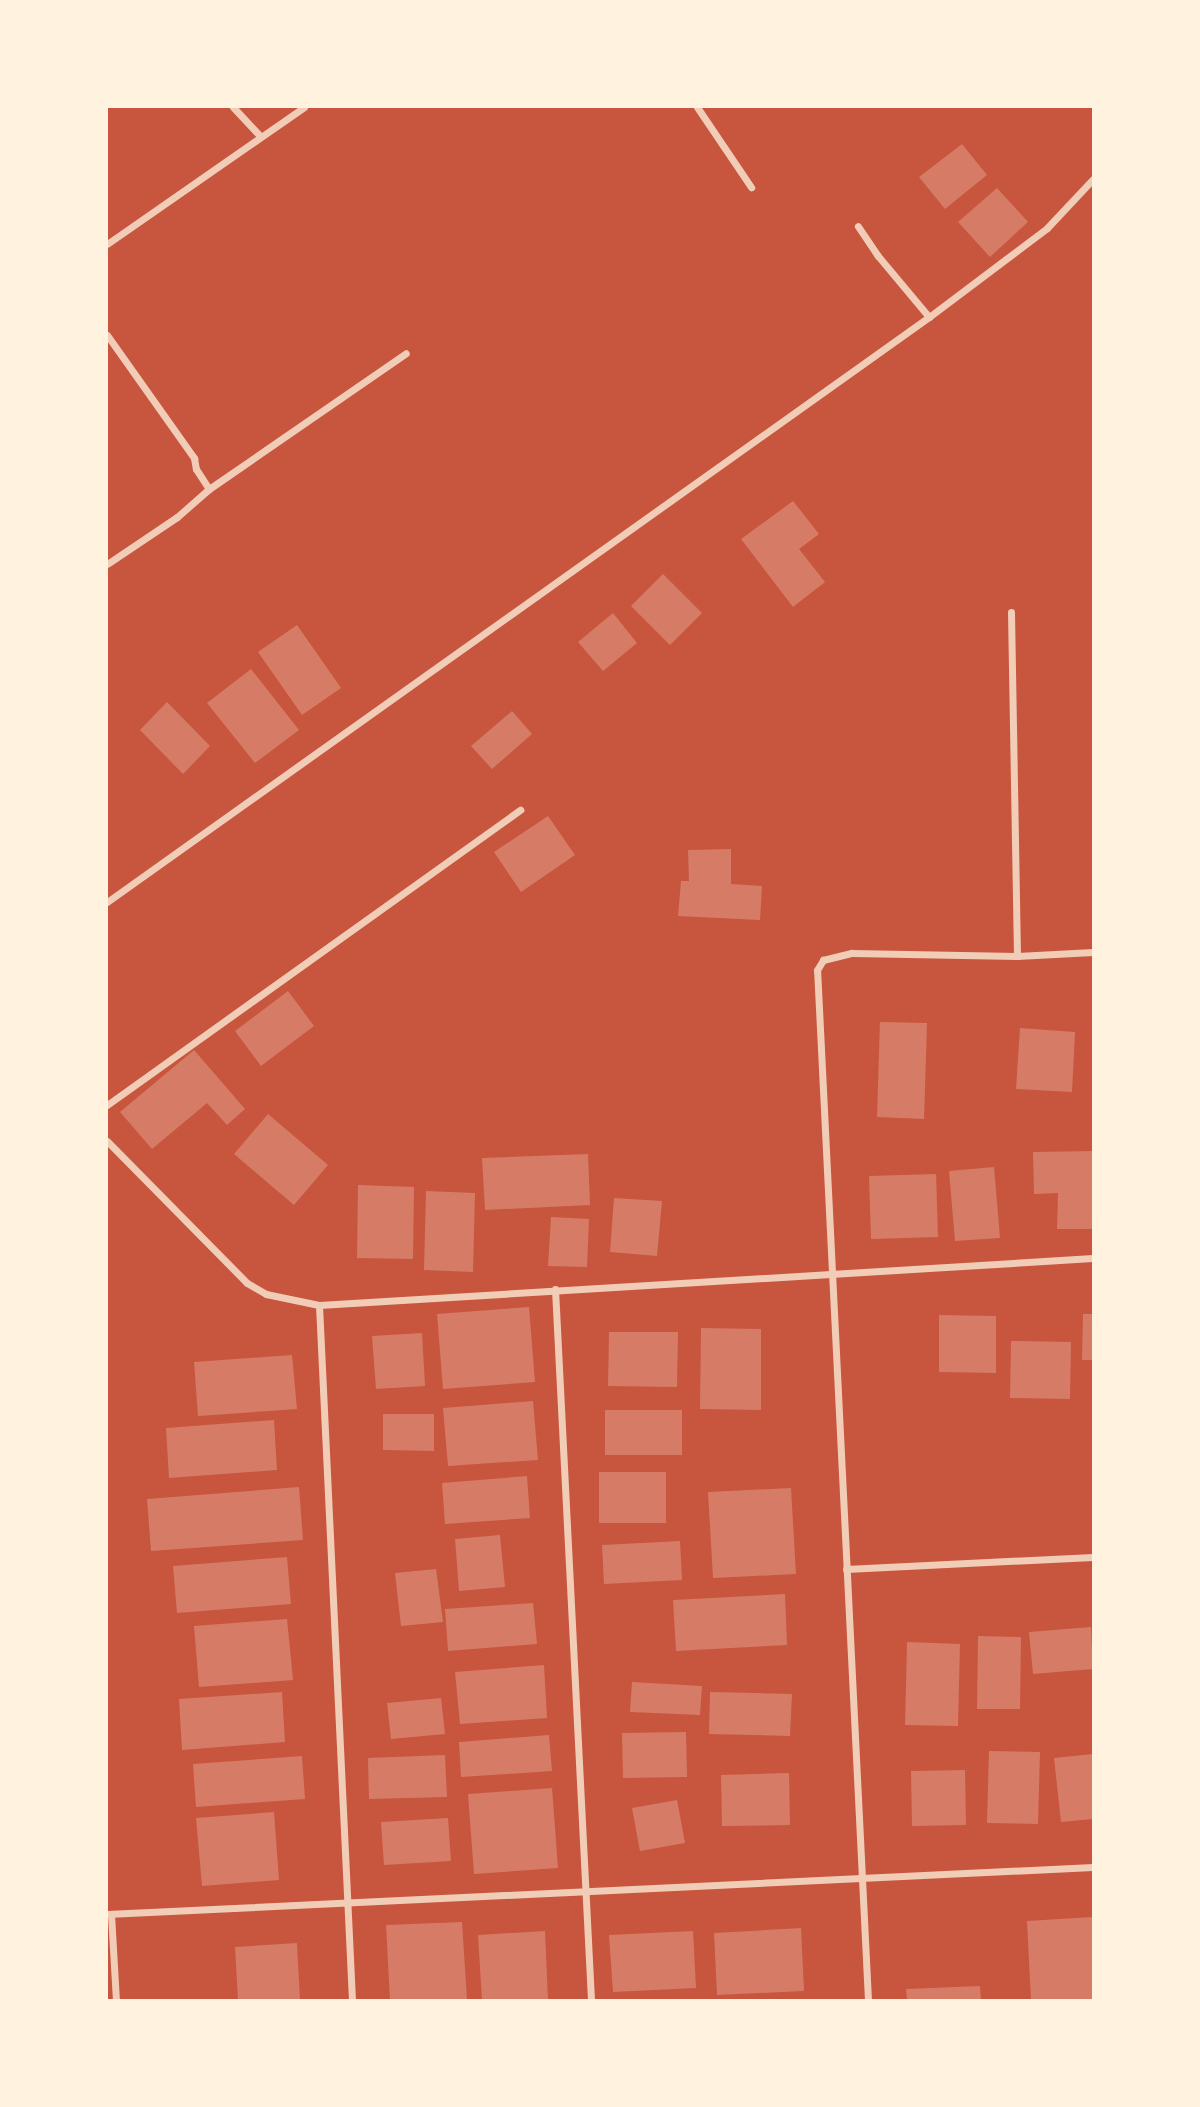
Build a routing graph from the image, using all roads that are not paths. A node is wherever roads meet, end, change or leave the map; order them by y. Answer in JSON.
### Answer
{"nodes":[{"id":1,"x":233,"y":107,"type":"edge"},
{"id":2,"x":304,"y":107,"type":"edge"},
{"id":3,"x":696,"y":107,"type":"edge"},
{"id":4,"x":260,"y":136,"type":"junction"},
{"id":5,"x":1093,"y":179,"type":"edge"},
{"id":6,"x":751,"y":187,"type":"dead end"},
{"id":7,"x":858,"y":226,"type":"dead end"},
{"id":8,"x":107,"y":244,"type":"edge"},
{"id":9,"x":929,"y":317,"type":"junction"},
{"id":10,"x":107,"y":335,"type":"edge"},
{"id":11,"x":406,"y":353,"type":"dead end"},
{"id":12,"x":209,"y":489,"type":"junction"},
{"id":13,"x":107,"y":564,"type":"edge"},
{"id":14,"x":1011,"y":612,"type":"dead end"},
{"id":15,"x":520,"y":810,"type":"dead end"},
{"id":16,"x":107,"y":902,"type":"edge"},
{"id":17,"x":1093,"y":952,"type":"edge"},
{"id":18,"x":1017,"y":956,"type":"junction"},
{"id":19,"x":107,"y":1105,"type":"edge"},
{"id":20,"x":107,"y":1141,"type":"edge"},
{"id":21,"x":1093,"y":1258,"type":"edge"},
{"id":22,"x":831,"y":1277,"type":"junction"},
{"id":23,"x":555,"y":1289,"type":"junction"},
{"id":24,"x":319,"y":1305,"type":"junction"},
{"id":25,"x":1093,"y":1557,"type":"edge"},
{"id":26,"x":846,"y":1569,"type":"junction"},
{"id":27,"x":1093,"y":1867,"type":"edge"},
{"id":28,"x":862,"y":1879,"type":"junction"},
{"id":29,"x":585,"y":1891,"type":"junction"},
{"id":30,"x":347,"y":1902,"type":"junction"},
{"id":31,"x":109,"y":1914,"type":"edge"},
{"id":32,"x":116,"y":2000,"type":"edge"},
{"id":33,"x":352,"y":2000,"type":"edge"},
{"id":34,"x":591,"y":2000,"type":"edge"},
{"id":35,"x":868,"y":2000,"type":"edge"}],
"edges":[{"from":1,"to":4,"type":"street"},
{"from":2,"to":4,"type":"street"},
{"from":3,"to":6,"type":"street"},
{"from":4,"to":8,"type":"street"},
{"from":5,"to":9,"type":"street"},
{"from":7,"to":9,"type":"street"},
{"from":9,"to":16,"type":"street"},
{"from":10,"to":12,"type":"street"},
{"from":11,"to":12,"type":"street"},
{"from":12,"to":13,"type":"street"},
{"from":14,"to":18,"type":"street"},
{"from":15,"to":19,"type":"street"},
{"from":17,"to":18,"type":"street"},
{"from":18,"to":22,"type":"street"},
{"from":20,"to":24,"type":"street"},
{"from":21,"to":22,"type":"street"},
{"from":22,"to":23,"type":"street"},
{"from":22,"to":26,"type":"street"},
{"from":23,"to":24,"type":"street"},
{"from":23,"to":29,"type":"street"},
{"from":24,"to":30,"type":"street"},
{"from":25,"to":26,"type":"street"},
{"from":26,"to":28,"type":"street"},
{"from":27,"to":28,"type":"street"},
{"from":28,"to":29,"type":"street"},
{"from":28,"to":35,"type":"street"},
{"from":29,"to":30,"type":"street"},
{"from":29,"to":34,"type":"street"},
{"from":30,"to":31,"type":"street"},
{"from":30,"to":33,"type":"street"},
{"from":31,"to":32,"type":"street"}]}
